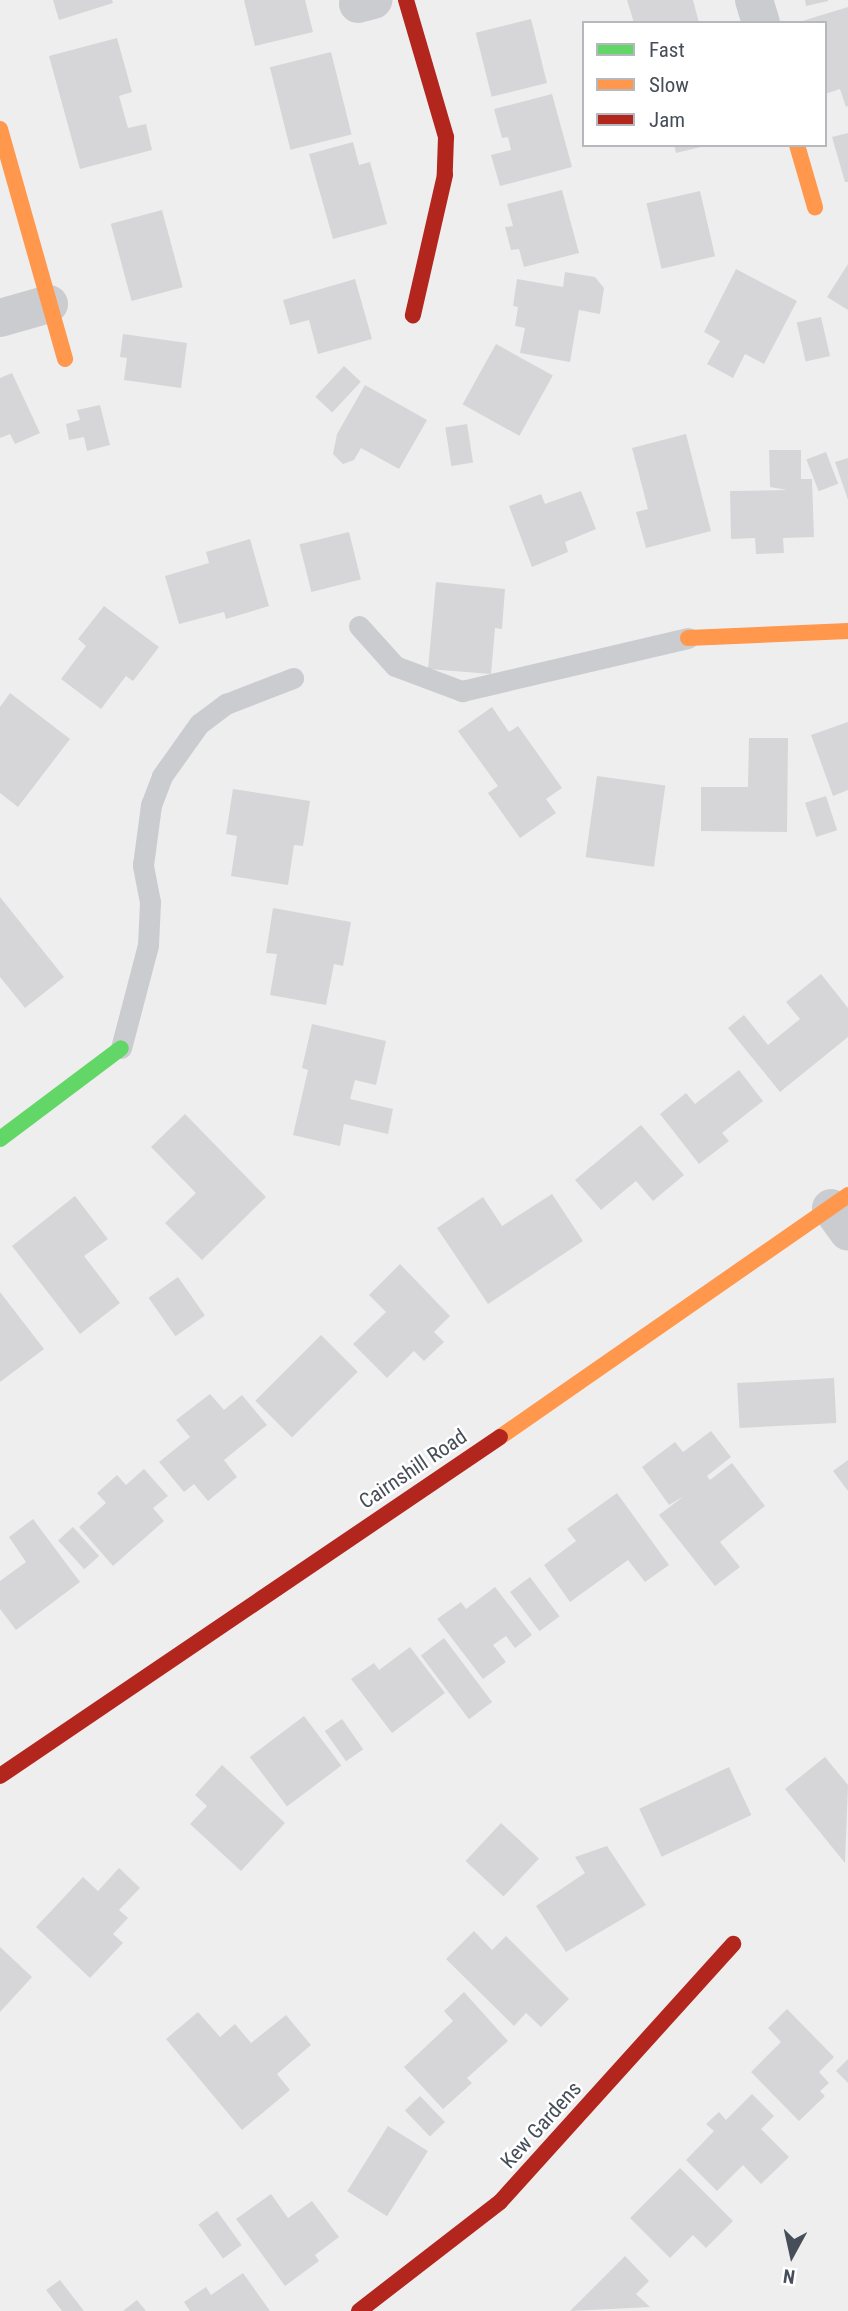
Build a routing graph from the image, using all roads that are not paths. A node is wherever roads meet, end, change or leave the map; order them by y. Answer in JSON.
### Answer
{"nodes":[{"id":1,"x":406,"y":0,"type":"edge"},
{"id":2,"x":754,"y":0,"type":"edge"},
{"id":3,"x":760,"y":21,"type":"edge"},
{"id":4,"x":0,"y":129,"type":"edge"},
{"id":5,"x":798,"y":147,"type":"edge"},
{"id":6,"x":815,"y":206,"type":"dead end"},
{"id":7,"x":49,"y":304,"type":"junction"},
{"id":8,"x":413,"y":315,"type":"dead end"},
{"id":9,"x":0,"y":318,"type":"edge"},
{"id":10,"x":65,"y":359,"type":"dead end"},
{"id":11,"x":359,"y":626,"type":"dead end"},
{"id":12,"x":848,"y":631,"type":"edge"},
{"id":13,"x":688,"y":638,"type":"joint"},
{"id":14,"x":293,"y":678,"type":"dead end"},
{"id":15,"x":121,"y":1048,"type":"joint"},
{"id":16,"x":0,"y":1139,"type":"edge"},
{"id":17,"x":843,"y":1211,"type":"edge"},
{"id":18,"x":0,"y":1776,"type":"edge"},
{"id":19,"x":733,"y":1944,"type":"dead end"},
{"id":20,"x":359,"y":2311,"type":"edge"}],
"edges":[{"from":1,"to":8,"type":"street"},
{"from":2,"to":3,"type":"street"},
{"from":4,"to":7,"type":"street"},
{"from":5,"to":6,"type":"street"},
{"from":7,"to":9,"type":"street"},
{"from":7,"to":10,"type":"street"},
{"from":11,"to":13,"type":"lane"},
{"from":12,"to":13,"type":"street"},
{"from":14,"to":15,"type":"lane"},
{"from":15,"to":16,"type":"street"},
{"from":17,"to":18,"type":"street","name":"Cairnshill Road"},
{"from":19,"to":20,"type":"street","name":"Kew Gardens"}]}
